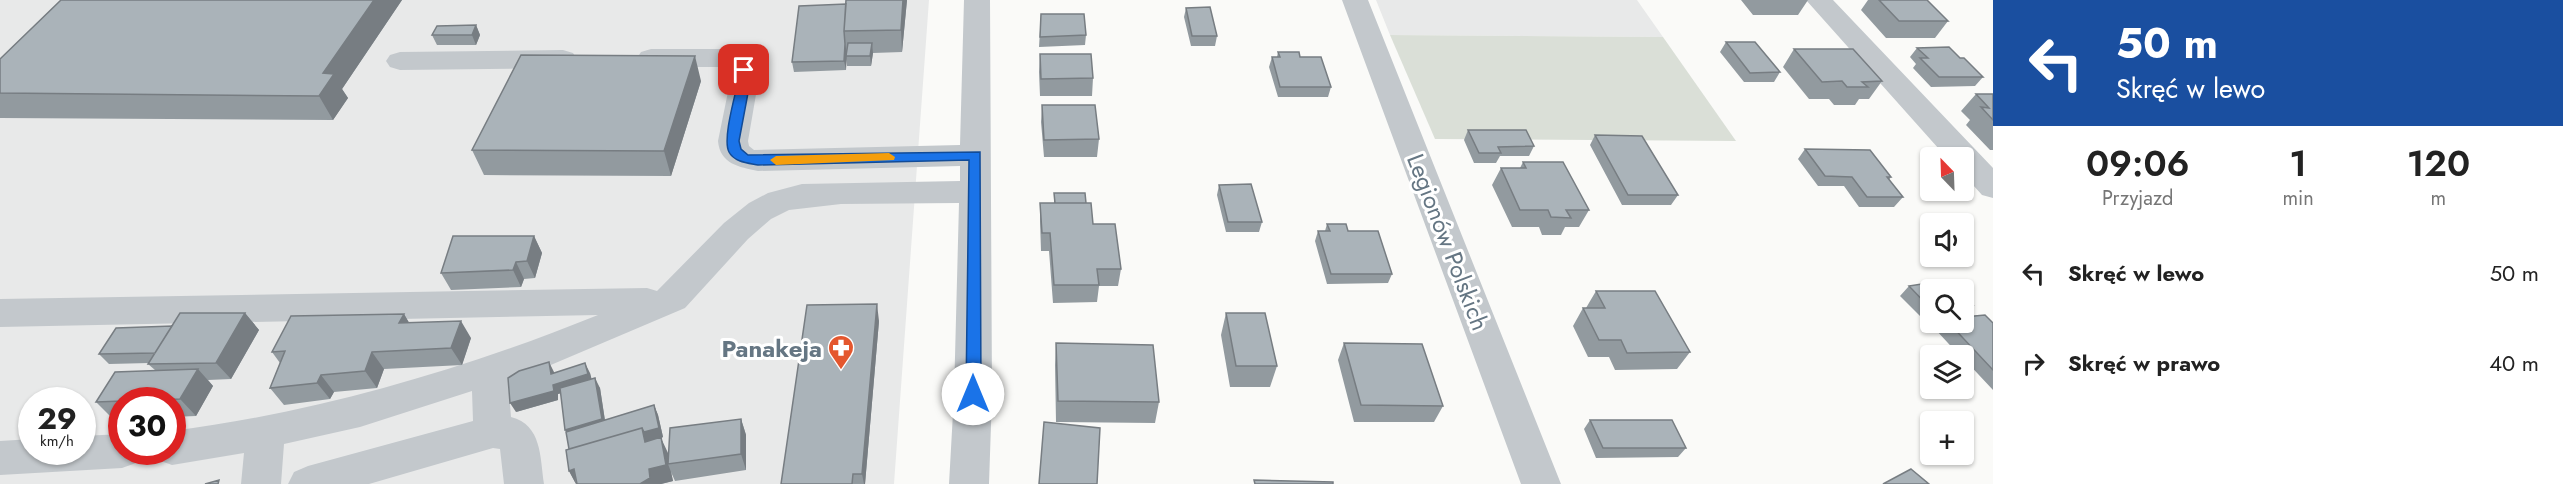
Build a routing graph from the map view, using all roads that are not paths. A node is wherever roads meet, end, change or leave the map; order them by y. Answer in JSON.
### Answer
{"nodes":[{"id":1,"x":977,"y":0,"type":"edge"},
{"id":2,"x":1355,"y":0,"type":"edge"},
{"id":3,"x":1819,"y":0,"type":"edge"},
{"id":4,"x":591,"y":58,"type":"edge"},
{"id":5,"x":626,"y":58,"type":"edge"},
{"id":6,"x":400,"y":61,"type":"dead end"},
{"id":7,"x":975,"y":155,"type":"junction"},
{"id":8,"x":1993,"y":187,"type":"edge"},
{"id":9,"x":975,"y":192,"type":"junction"},
{"id":10,"x":673,"y":299,"type":"junction"},
{"id":11,"x":0,"y":313,"type":"edge"},
{"id":12,"x":489,"y":370,"type":"junction"},
{"id":13,"x":493,"y":432,"type":"junction"},
{"id":14,"x":265,"y":433,"type":"junction"},
{"id":15,"x":186,"y":445,"type":"edge"},
{"id":16,"x":108,"y":452,"type":"edge"},
{"id":17,"x":0,"y":458,"type":"edge"},
{"id":18,"x":261,"y":484,"type":"edge"},
{"id":19,"x":308,"y":484,"type":"edge"},
{"id":20,"x":524,"y":484,"type":"edge"},
{"id":21,"x":969,"y":484,"type":"edge"},
{"id":22,"x":1541,"y":484,"type":"edge"}],
"edges":[{"from":1,"to":7,"type":"street"},
{"from":2,"to":22,"type":"street","name":"Legionów Polskich"},
{"from":3,"to":8,"type":"street"},
{"from":4,"to":6,"type":"street"},
{"from":5,"to":7,"type":"street"},
{"from":7,"to":9,"type":"street"},
{"from":9,"to":10,"type":"street"},
{"from":9,"to":21,"type":"street"},
{"from":10,"to":11,"type":"street"},
{"from":10,"to":12,"type":"street"},
{"from":12,"to":13,"type":"street"},
{"from":12,"to":14,"type":"street"},
{"from":13,"to":19,"type":"street"},
{"from":13,"to":20,"type":"street"},
{"from":14,"to":15,"type":"street"},
{"from":14,"to":18,"type":"street"},
{"from":16,"to":17,"type":"street"}]}
